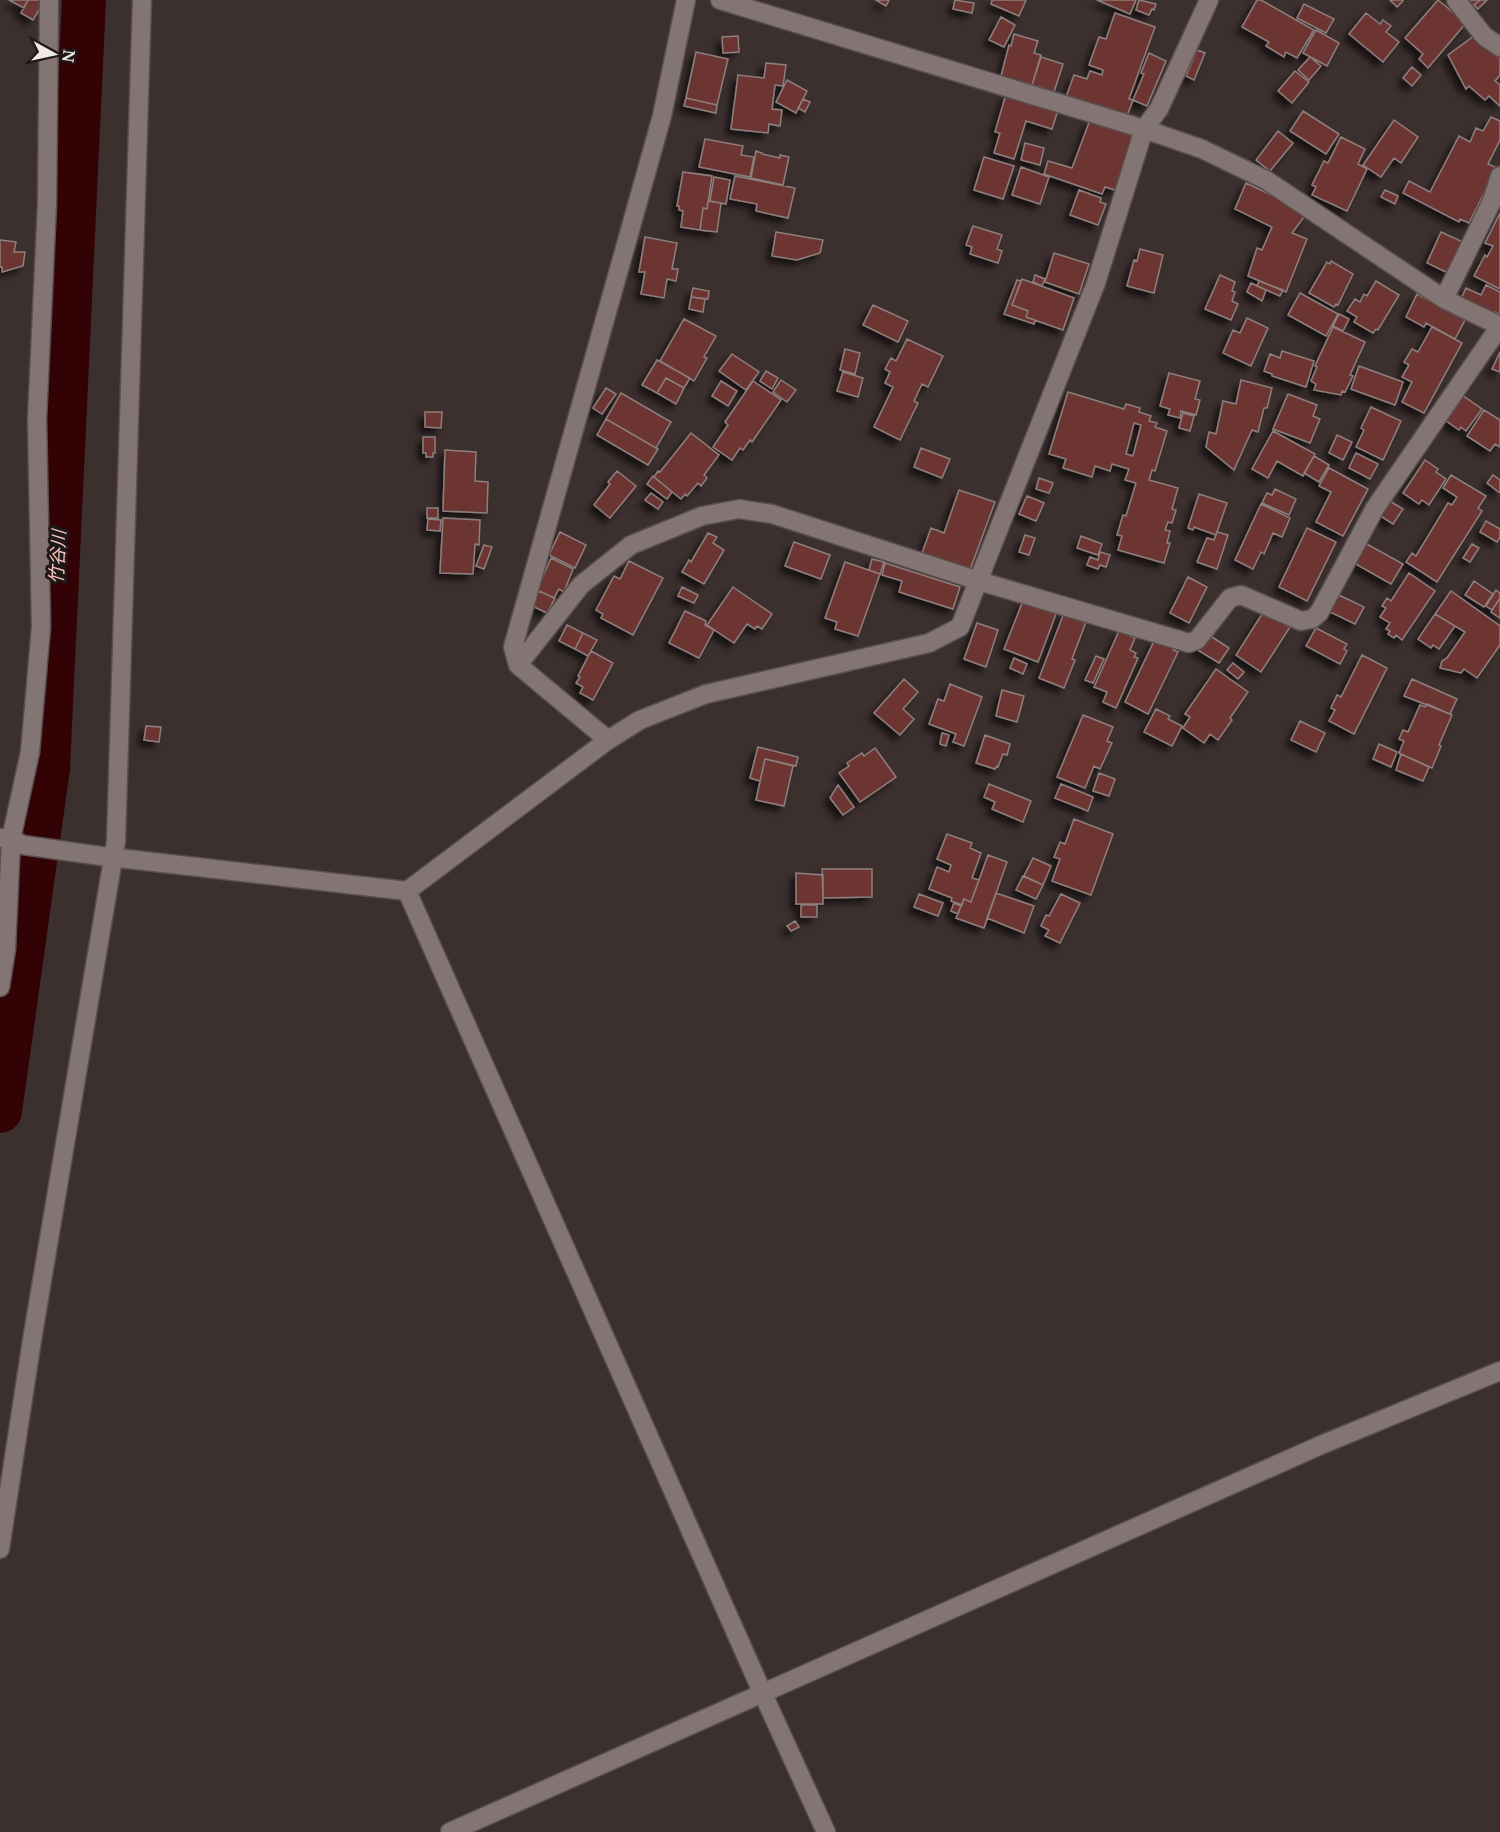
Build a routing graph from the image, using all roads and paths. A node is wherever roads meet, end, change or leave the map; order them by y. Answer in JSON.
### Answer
{"nodes":[{"id":1,"x":49,"y":0,"type":"edge"},
{"id":2,"x":141,"y":0,"type":"edge"},
{"id":3,"x":686,"y":0,"type":"edge"},
{"id":4,"x":720,"y":0,"type":"edge"},
{"id":5,"x":1209,"y":0,"type":"edge"},
{"id":6,"x":1455,"y":0,"type":"edge"},
{"id":7,"x":1500,"y":47,"type":"edge"},
{"id":8,"x":1144,"y":129,"type":"junction"},
{"id":9,"x":1500,"y":176,"type":"edge"},
{"id":10,"x":1443,"y":298,"type":"junction"},
{"id":11,"x":1500,"y":326,"type":"edge"},
{"id":12,"x":979,"y":581,"type":"junction"},
{"id":13,"x":518,"y":665,"type":"junction"},
{"id":14,"x":608,"y":740,"type":"junction"},
{"id":15,"x":11,"y":840,"type":"edge"},
{"id":16,"x":107,"y":856,"type":"junction"},
{"id":17,"x":407,"y":891,"type":"junction"},
{"id":18,"x":0,"y":987,"type":"edge"},
{"id":19,"x":1500,"y":1371,"type":"edge"},
{"id":20,"x":0,"y":1548,"type":"edge"},
{"id":21,"x":763,"y":1694,"type":"junction"},
{"id":22,"x":450,"y":1832,"type":"edge"},
{"id":23,"x":826,"y":1832,"type":"edge"}],
"edges":[{"from":1,"to":15,"type":"street"},
{"from":2,"to":16,"type":"street"},
{"from":3,"to":13,"type":"street"},
{"from":4,"to":8,"type":"street"},
{"from":5,"to":8,"type":"street"},
{"from":6,"to":7,"type":"street"},
{"from":8,"to":10,"type":"street"},
{"from":8,"to":12,"type":"street"},
{"from":9,"to":10,"type":"street"},
{"from":10,"to":11,"type":"street"},
{"from":11,"to":12,"type":"street"},
{"from":12,"to":13,"type":"street"},
{"from":12,"to":14,"type":"street"},
{"from":13,"to":14,"type":"street"},
{"from":14,"to":17,"type":"street"},
{"from":15,"to":16,"type":"street"},
{"from":15,"to":18,"type":"street"},
{"from":16,"to":17,"type":"street"},
{"from":16,"to":20,"type":"street"},
{"from":17,"to":21,"type":"street"},
{"from":19,"to":21,"type":"street"},
{"from":21,"to":22,"type":"street"},
{"from":21,"to":23,"type":"street"}]}
